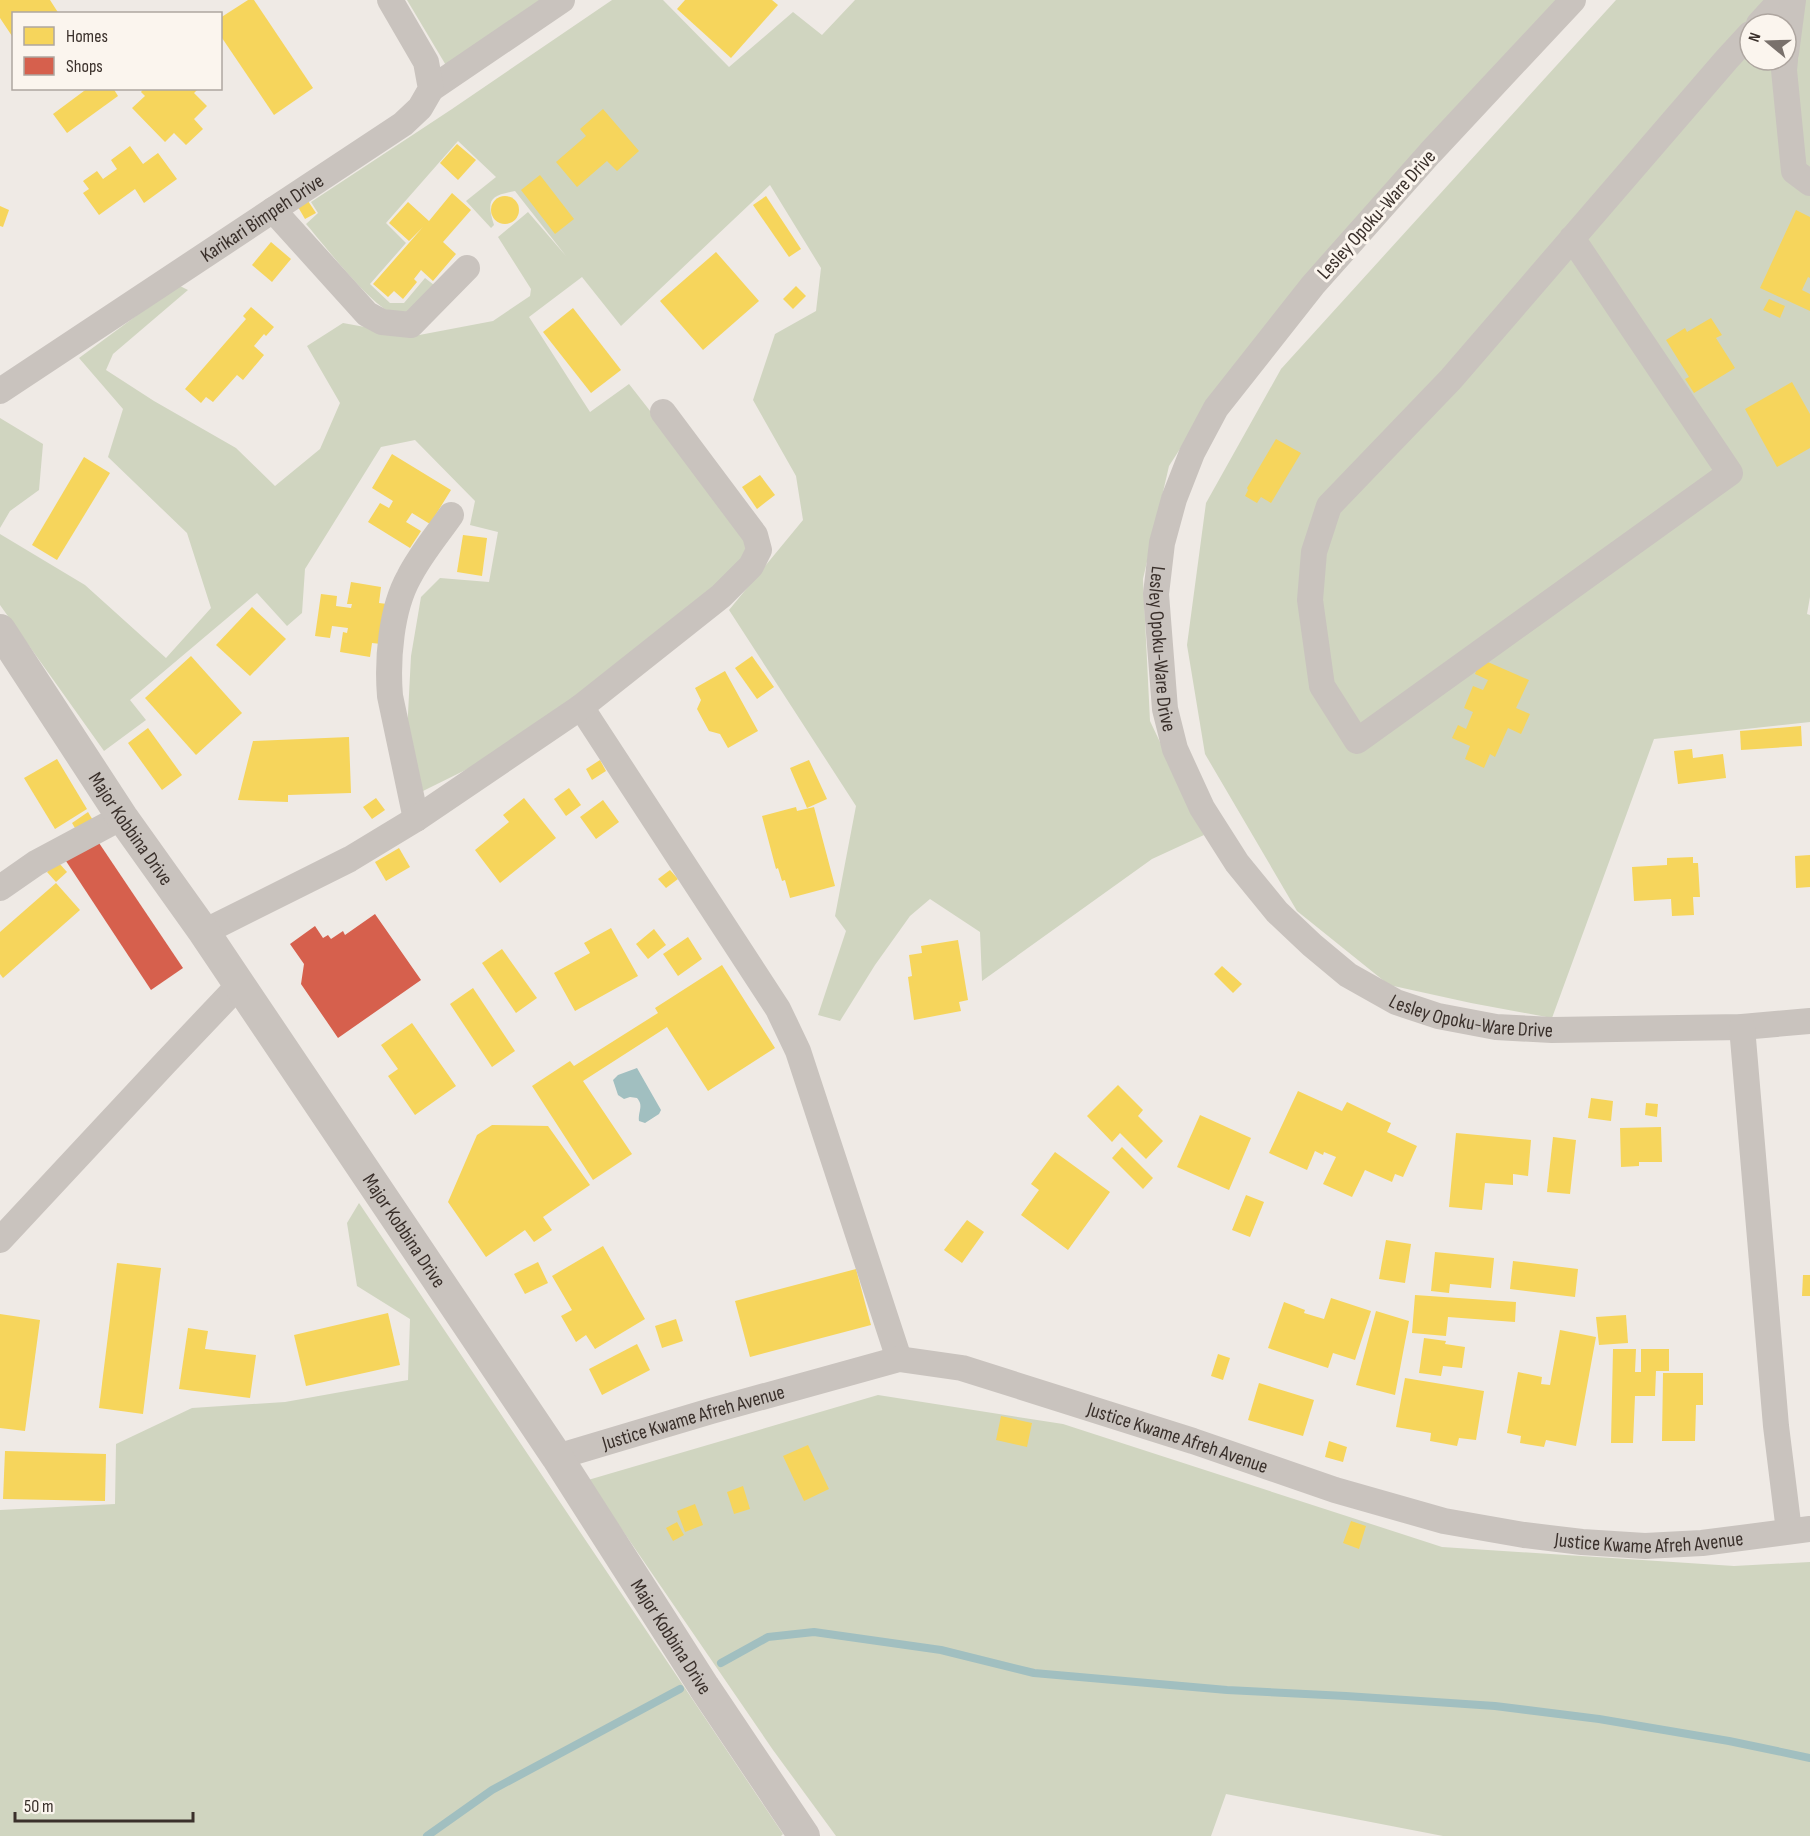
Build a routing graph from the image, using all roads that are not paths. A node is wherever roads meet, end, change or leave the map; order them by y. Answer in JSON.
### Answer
{"nodes":[{"id":1,"x":390,"y":0,"type":"edge"},
{"id":2,"x":562,"y":0,"type":"edge"},
{"id":3,"x":1573,"y":0,"type":"edge"},
{"id":4,"x":1781,"y":0,"type":"edge"},
{"id":5,"x":1770,"y":12,"type":"edge"},
{"id":6,"x":1738,"y":48,"type":"edge"},
{"id":7,"x":1784,"y":72,"type":"edge"},
{"id":8,"x":431,"y":89,"type":"junction"},
{"id":9,"x":1810,"y":183,"type":"edge"},
{"id":10,"x":273,"y":210,"type":"junction"},
{"id":11,"x":1572,"y":238,"type":"junction"},
{"id":12,"x":467,"y":268,"type":"dead end"},
{"id":13,"x":0,"y":391,"type":"edge"},
{"id":14,"x":663,"y":412,"type":"dead end"},
{"id":15,"x":451,"y":515,"type":"dead end"},
{"id":16,"x":0,"y":630,"type":"edge"},
{"id":17,"x":581,"y":707,"type":"junction"},
{"id":18,"x":122,"y":817,"type":"junction"},
{"id":19,"x":417,"y":819,"type":"junction"},
{"id":20,"x":0,"y":888,"type":"edge"},
{"id":21,"x":204,"y":932,"type":"junction"},
{"id":22,"x":239,"y":985,"type":"junction"},
{"id":23,"x":1810,"y":1021,"type":"edge"},
{"id":24,"x":1742,"y":1027,"type":"junction"},
{"id":25,"x":0,"y":1240,"type":"edge"},
{"id":26,"x":899,"y":1359,"type":"junction"},
{"id":27,"x":557,"y":1457,"type":"junction"},
{"id":28,"x":1799,"y":1530,"type":"edge"},
{"id":29,"x":804,"y":1836,"type":"edge"}],
"edges":[{"from":1,"to":8,"type":"street"},
{"from":2,"to":8,"type":"street"},
{"from":3,"to":24,"type":"street","name":"Lesley Opoku-Ware Drive"},
{"from":4,"to":5,"type":"street"},
{"from":6,"to":11,"type":"street"},
{"from":7,"to":9,"type":"street"},
{"from":8,"to":10,"type":"street","name":"Karikari Bimpeh Drive"},
{"from":10,"to":12,"type":"street"},
{"from":10,"to":13,"type":"street","name":"Karikari Bimpeh Drive"},
{"from":11,"to":11,"type":"street"},
{"from":14,"to":17,"type":"street"},
{"from":15,"to":19,"type":"street"},
{"from":16,"to":18,"type":"street","name":"Major Kobbina Drive"},
{"from":17,"to":19,"type":"street"},
{"from":17,"to":26,"type":"street"},
{"from":18,"to":20,"type":"street"},
{"from":18,"to":21,"type":"street","name":"Major Kobbina Drive"},
{"from":19,"to":21,"type":"street"},
{"from":21,"to":22,"type":"street","name":"Major Kobbina Drive"},
{"from":22,"to":25,"type":"street"},
{"from":22,"to":27,"type":"street","name":"Major Kobbina Drive"},
{"from":23,"to":24,"type":"street","name":"Lesley Opoku-Ware Drive"},
{"from":24,"to":28,"type":"street"},
{"from":26,"to":27,"type":"street","name":"Justice Kwame Afreh Avenue"},
{"from":26,"to":28,"type":"street","name":"Justice Kwame Afreh Avenue"},
{"from":27,"to":29,"type":"street","name":"Major Kobbina Drive"}]}
